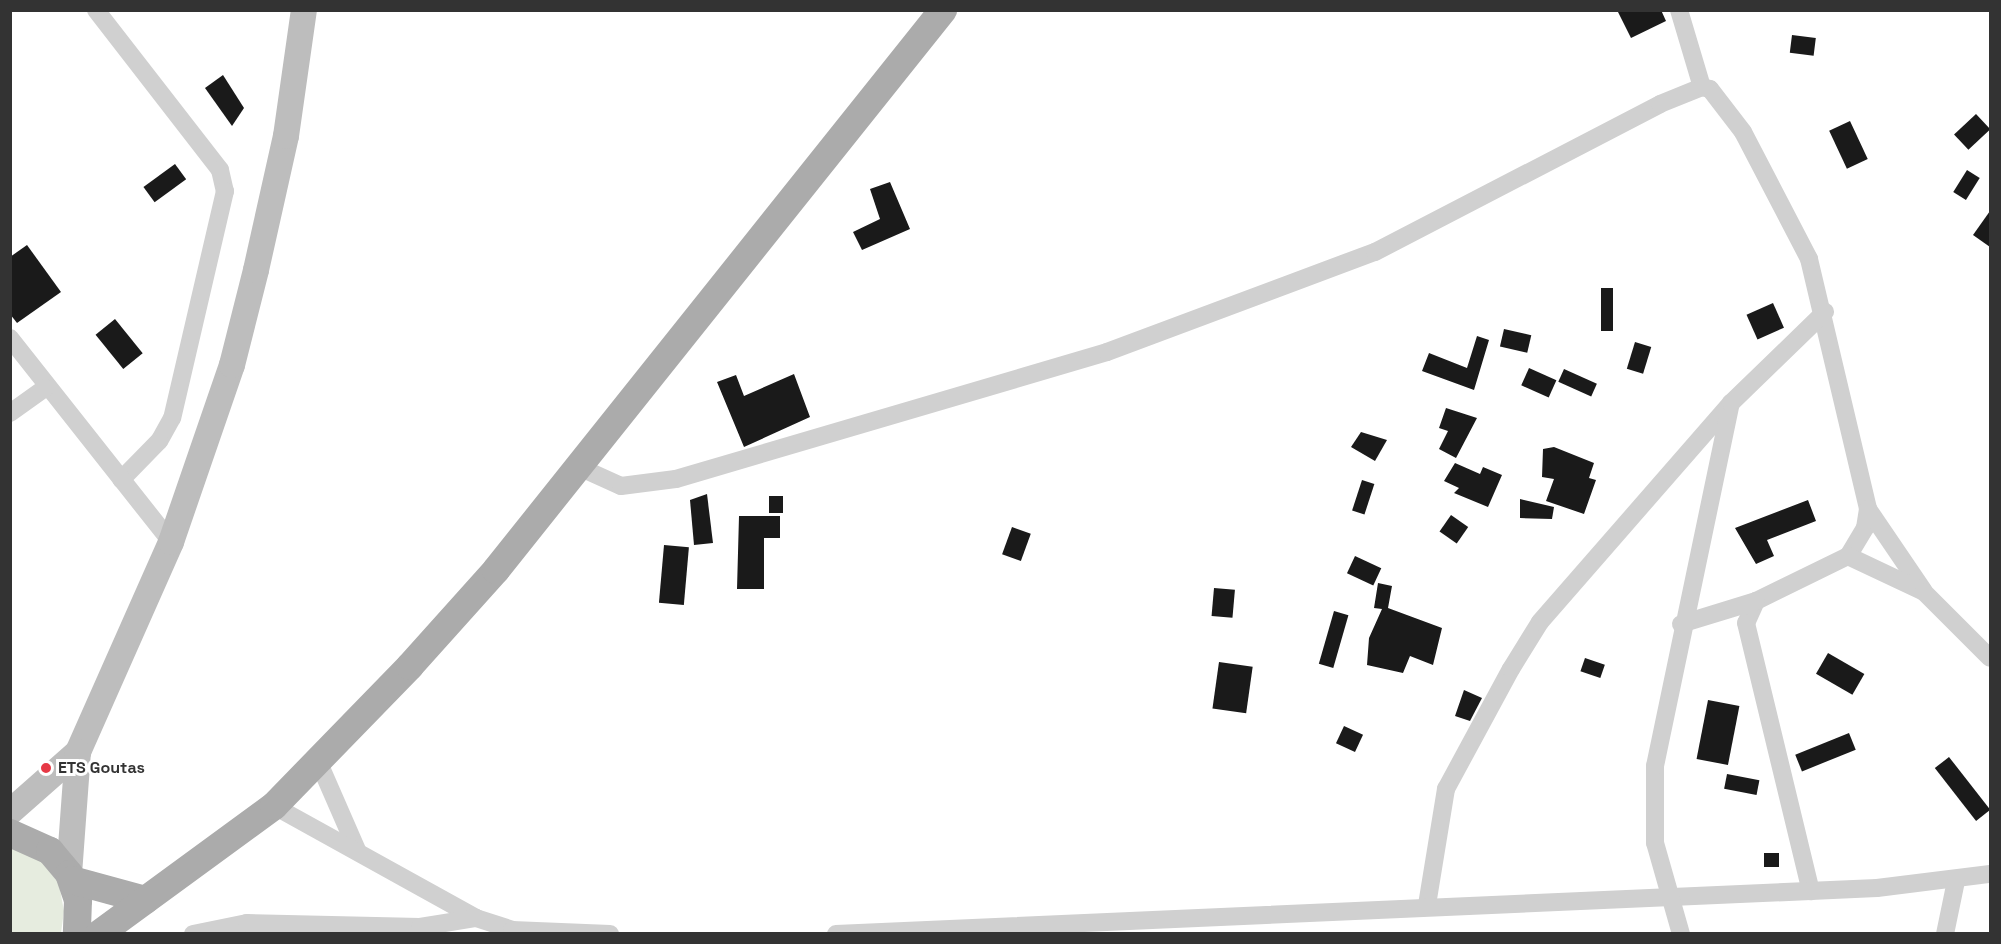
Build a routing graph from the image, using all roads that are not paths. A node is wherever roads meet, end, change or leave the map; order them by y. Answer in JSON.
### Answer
{"nodes":[{"id":1,"x":96,"y":10,"type":"edge"},
{"id":2,"x":304,"y":10,"type":"edge"},
{"id":3,"x":943,"y":10,"type":"edge"},
{"id":4,"x":1679,"y":10,"type":"edge"},
{"id":5,"x":1702,"y":87,"type":"junction"},
{"id":6,"x":1825,"y":312,"type":"junction"},
{"id":7,"x":10,"y":338,"type":"edge"},
{"id":8,"x":45,"y":388,"type":"junction"},
{"id":9,"x":1731,"y":403,"type":"junction"},
{"id":10,"x":10,"y":413,"type":"edge"},
{"id":11,"x":579,"y":467,"type":"junction"},
{"id":12,"x":121,"y":480,"type":"junction"},
{"id":13,"x":1868,"y":509,"type":"junction"},
{"id":14,"x":171,"y":542,"type":"junction"},
{"id":15,"x":1848,"y":556,"type":"junction"},
{"id":16,"x":1924,"y":591,"type":"junction"},
{"id":17,"x":1756,"y":601,"type":"junction"},
{"id":18,"x":1681,"y":624,"type":"junction"},
{"id":19,"x":1990,"y":658,"type":"edge"},
{"id":20,"x":78,"y":752,"type":"junction"},
{"id":21,"x":319,"y":763,"type":"junction"},
{"id":22,"x":274,"y":806,"type":"junction"},
{"id":23,"x":10,"y":812,"type":"edge"},
{"id":24,"x":10,"y":833,"type":"edge"},
{"id":25,"x":357,"y":850,"type":"junction"},
{"id":26,"x":1990,"y":874,"type":"edge"},
{"id":27,"x":70,"y":877,"type":"junction"},
{"id":28,"x":1956,"y":881,"type":"junction"},
{"id":29,"x":1811,"y":891,"type":"junction"},
{"id":30,"x":1672,"y":897,"type":"junction"},
{"id":31,"x":145,"y":900,"type":"junction"},
{"id":32,"x":1427,"y":905,"type":"junction"},
{"id":33,"x":476,"y":918,"type":"junction"},
{"id":34,"x":368,"y":929,"type":"edge"},
{"id":35,"x":511,"y":932,"type":"edge"},
{"id":36,"x":77,"y":933,"type":"edge"},
{"id":37,"x":99,"y":933,"type":"edge"},
{"id":38,"x":193,"y":933,"type":"edge"},
{"id":39,"x":610,"y":933,"type":"edge"},
{"id":40,"x":836,"y":933,"type":"edge"},
{"id":41,"x":1681,"y":933,"type":"edge"},
{"id":42,"x":1945,"y":933,"type":"edge"}],
"edges":[{"from":1,"to":12,"type":"street"},
{"from":2,"to":14,"type":"main road"},
{"from":3,"to":11,"type":"main road"},
{"from":4,"to":5,"type":"street"},
{"from":5,"to":6,"type":"street"},
{"from":5,"to":11,"type":"street"},
{"from":6,"to":9,"type":"street"},
{"from":6,"to":13,"type":"street"},
{"from":7,"to":8,"type":"street"},
{"from":8,"to":10,"type":"street"},
{"from":8,"to":12,"type":"street"},
{"from":9,"to":18,"type":"street"},
{"from":9,"to":32,"type":"street"},
{"from":11,"to":21,"type":"main road"},
{"from":12,"to":14,"type":"street"},
{"from":13,"to":15,"type":"street"},
{"from":13,"to":16,"type":"street"},
{"from":14,"to":20,"type":"main road"},
{"from":15,"to":16,"type":"street"},
{"from":15,"to":17,"type":"street"},
{"from":16,"to":19,"type":"street"},
{"from":17,"to":18,"type":"street"},
{"from":17,"to":29,"type":"street"},
{"from":18,"to":30,"type":"street"},
{"from":20,"to":23,"type":"main road"},
{"from":20,"to":27,"type":"main road"},
{"from":21,"to":22,"type":"main road"},
{"from":21,"to":25,"type":"street"},
{"from":22,"to":25,"type":"street"},
{"from":22,"to":31,"type":"main road"},
{"from":24,"to":27,"type":"main road"},
{"from":25,"to":33,"type":"street"},
{"from":26,"to":28,"type":"street"},
{"from":27,"to":31,"type":"main road"},
{"from":27,"to":36,"type":"main road"},
{"from":28,"to":29,"type":"street"},
{"from":28,"to":42,"type":"street"},
{"from":29,"to":30,"type":"street"},
{"from":30,"to":32,"type":"street"},
{"from":30,"to":41,"type":"street"},
{"from":31,"to":37,"type":"main road"},
{"from":32,"to":40,"type":"street"},
{"from":33,"to":34,"type":"street"},
{"from":33,"to":35,"type":"street"},
{"from":34,"to":38,"type":"street"},
{"from":35,"to":39,"type":"street"}]}
